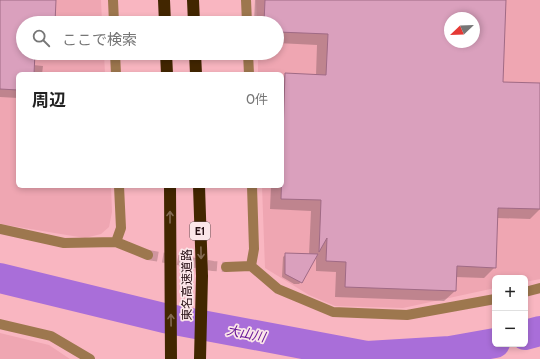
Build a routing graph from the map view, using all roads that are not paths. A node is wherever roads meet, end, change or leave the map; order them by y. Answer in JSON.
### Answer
{"nodes":[{"id":1,"x":113,"y":0,"type":"edge"},
{"id":2,"x":164,"y":0,"type":"edge"},
{"id":3,"x":193,"y":0,"type":"edge"},
{"id":4,"x":246,"y":0,"type":"edge"},
{"id":5,"x":114,"y":16,"type":"edge"},
{"id":6,"x":165,"y":16,"type":"edge"},
{"id":7,"x":194,"y":16,"type":"edge"},
{"id":8,"x":247,"y":16,"type":"edge"},
{"id":9,"x":115,"y":60,"type":"edge"},
{"id":10,"x":166,"y":60,"type":"edge"},
{"id":11,"x":195,"y":60,"type":"edge"},
{"id":12,"x":248,"y":60,"type":"edge"},
{"id":13,"x":116,"y":72,"type":"edge"},
{"id":14,"x":167,"y":72,"type":"edge"},
{"id":15,"x":196,"y":72,"type":"edge"},
{"id":16,"x":248,"y":72,"type":"edge"},
{"id":17,"x":119,"y":188,"type":"edge"},
{"id":18,"x":170,"y":188,"type":"edge"},
{"id":19,"x":199,"y":188,"type":"edge"},
{"id":20,"x":252,"y":188,"type":"edge"},
{"id":21,"x":0,"y":229,"type":"edge"},
{"id":22,"x":116,"y":242,"type":"junction"},
{"id":23,"x":148,"y":255,"type":"tunnel mouth"},
{"id":24,"x":226,"y":266,"type":"tunnel mouth"},
{"id":25,"x":251,"y":266,"type":"junction"},
{"id":26,"x":540,"y":288,"type":"edge"},
{"id":27,"x":528,"y":291,"type":"edge"},
{"id":28,"x":492,"y":301,"type":"edge"},
{"id":29,"x":0,"y":324,"type":"edge"},
{"id":30,"x":90,"y":359,"type":"edge"},
{"id":31,"x":171,"y":359,"type":"edge"},
{"id":32,"x":200,"y":359,"type":"edge"}],
"edges":[{"from":1,"to":5,"type":"street"},
{"from":2,"to":6,"type":"highway"},
{"from":3,"to":7,"type":"highway"},
{"from":4,"to":8,"type":"street"},
{"from":9,"to":13,"type":"street"},
{"from":10,"to":14,"type":"highway"},
{"from":11,"to":15,"type":"highway"},
{"from":12,"to":16,"type":"street"},
{"from":17,"to":22,"type":"street"},
{"from":31,"to":18,"type":"highway","name":"東名高速道路","one_way":true},
{"from":19,"to":32,"type":"highway","name":"東名高速道路","number":"E1","one_way":true},
{"from":20,"to":25,"type":"street"},
{"from":21,"to":22,"type":"street"},
{"from":22,"to":23,"type":"street"},
{"from":24,"to":25,"type":"street"},
{"from":25,"to":28,"type":"street"},
{"from":26,"to":27,"type":"street"},
{"from":29,"to":30,"type":"street"}]}
